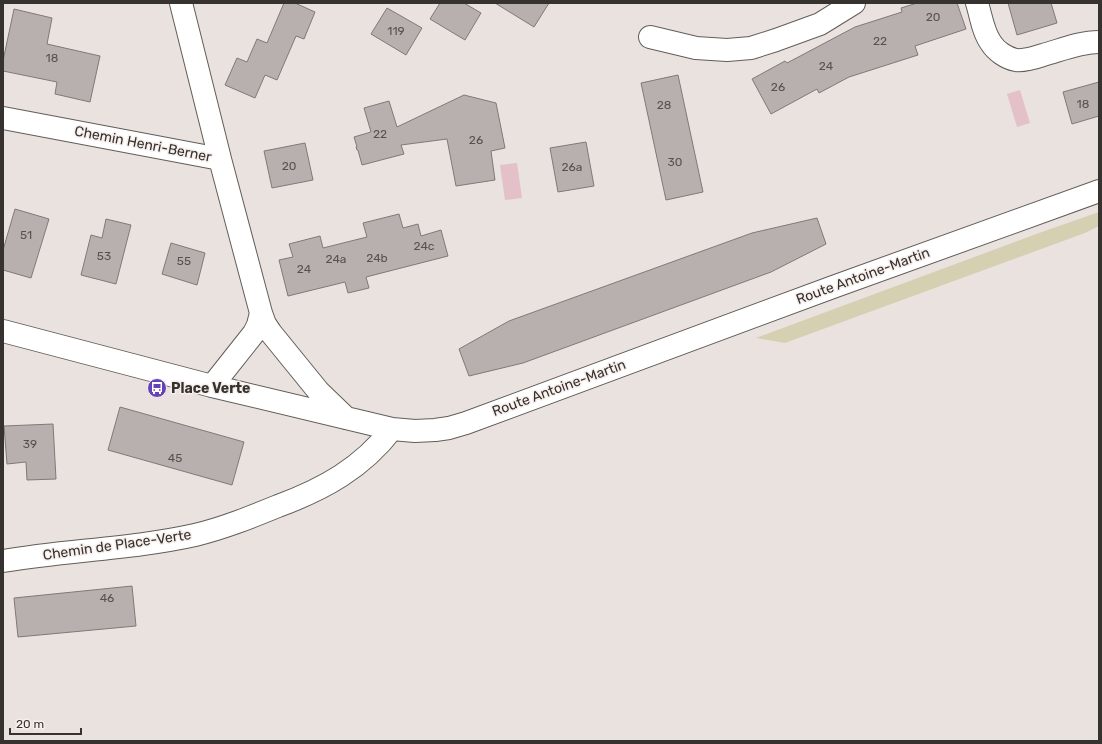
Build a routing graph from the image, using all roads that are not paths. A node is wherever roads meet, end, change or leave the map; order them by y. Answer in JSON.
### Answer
{"nodes":[{"id":1,"x":181,"y":3,"type":"edge"},
{"id":2,"x":854,"y":3,"type":"edge"},
{"id":3,"x":977,"y":3,"type":"edge"},
{"id":4,"x":650,"y":37,"type":"dead end"},
{"id":5,"x":1099,"y":42,"type":"edge"},
{"id":6,"x":3,"y":118,"type":"edge"},
{"id":7,"x":220,"y":159,"type":"junction"},
{"id":8,"x":1099,"y":191,"type":"edge"},
{"id":9,"x":261,"y":314,"type":"junction"},
{"id":10,"x":3,"y":330,"type":"edge"},
{"id":11,"x":212,"y":386,"type":"junction"},
{"id":12,"x":347,"y":419,"type":"junction"},
{"id":13,"x":392,"y":429,"type":"junction"},
{"id":14,"x":3,"y":561,"type":"edge"}],
"edges":[{"from":1,"to":7,"type":"street"},
{"from":2,"to":4,"type":"street"},
{"from":3,"to":5,"type":"street"},
{"from":6,"to":7,"type":"street","name":"Chemin Henri-Berner"},
{"from":7,"to":9,"type":"street","name":"Chemin Henri-Berner"},
{"from":8,"to":13,"type":"street","name":"Route Antoine-Martin"},
{"from":9,"to":11,"type":"street"},
{"from":9,"to":12,"type":"street","name":"Chemin Henri-Berner"},
{"from":10,"to":11,"type":"street","name":"Route Antoine-Martin"},
{"from":11,"to":12,"type":"street","name":"Route Antoine-Martin"},
{"from":12,"to":13,"type":"street","name":"Route Antoine-Martin"},
{"from":13,"to":14,"type":"street","name":"Chemin de Place-Verte"}]}
